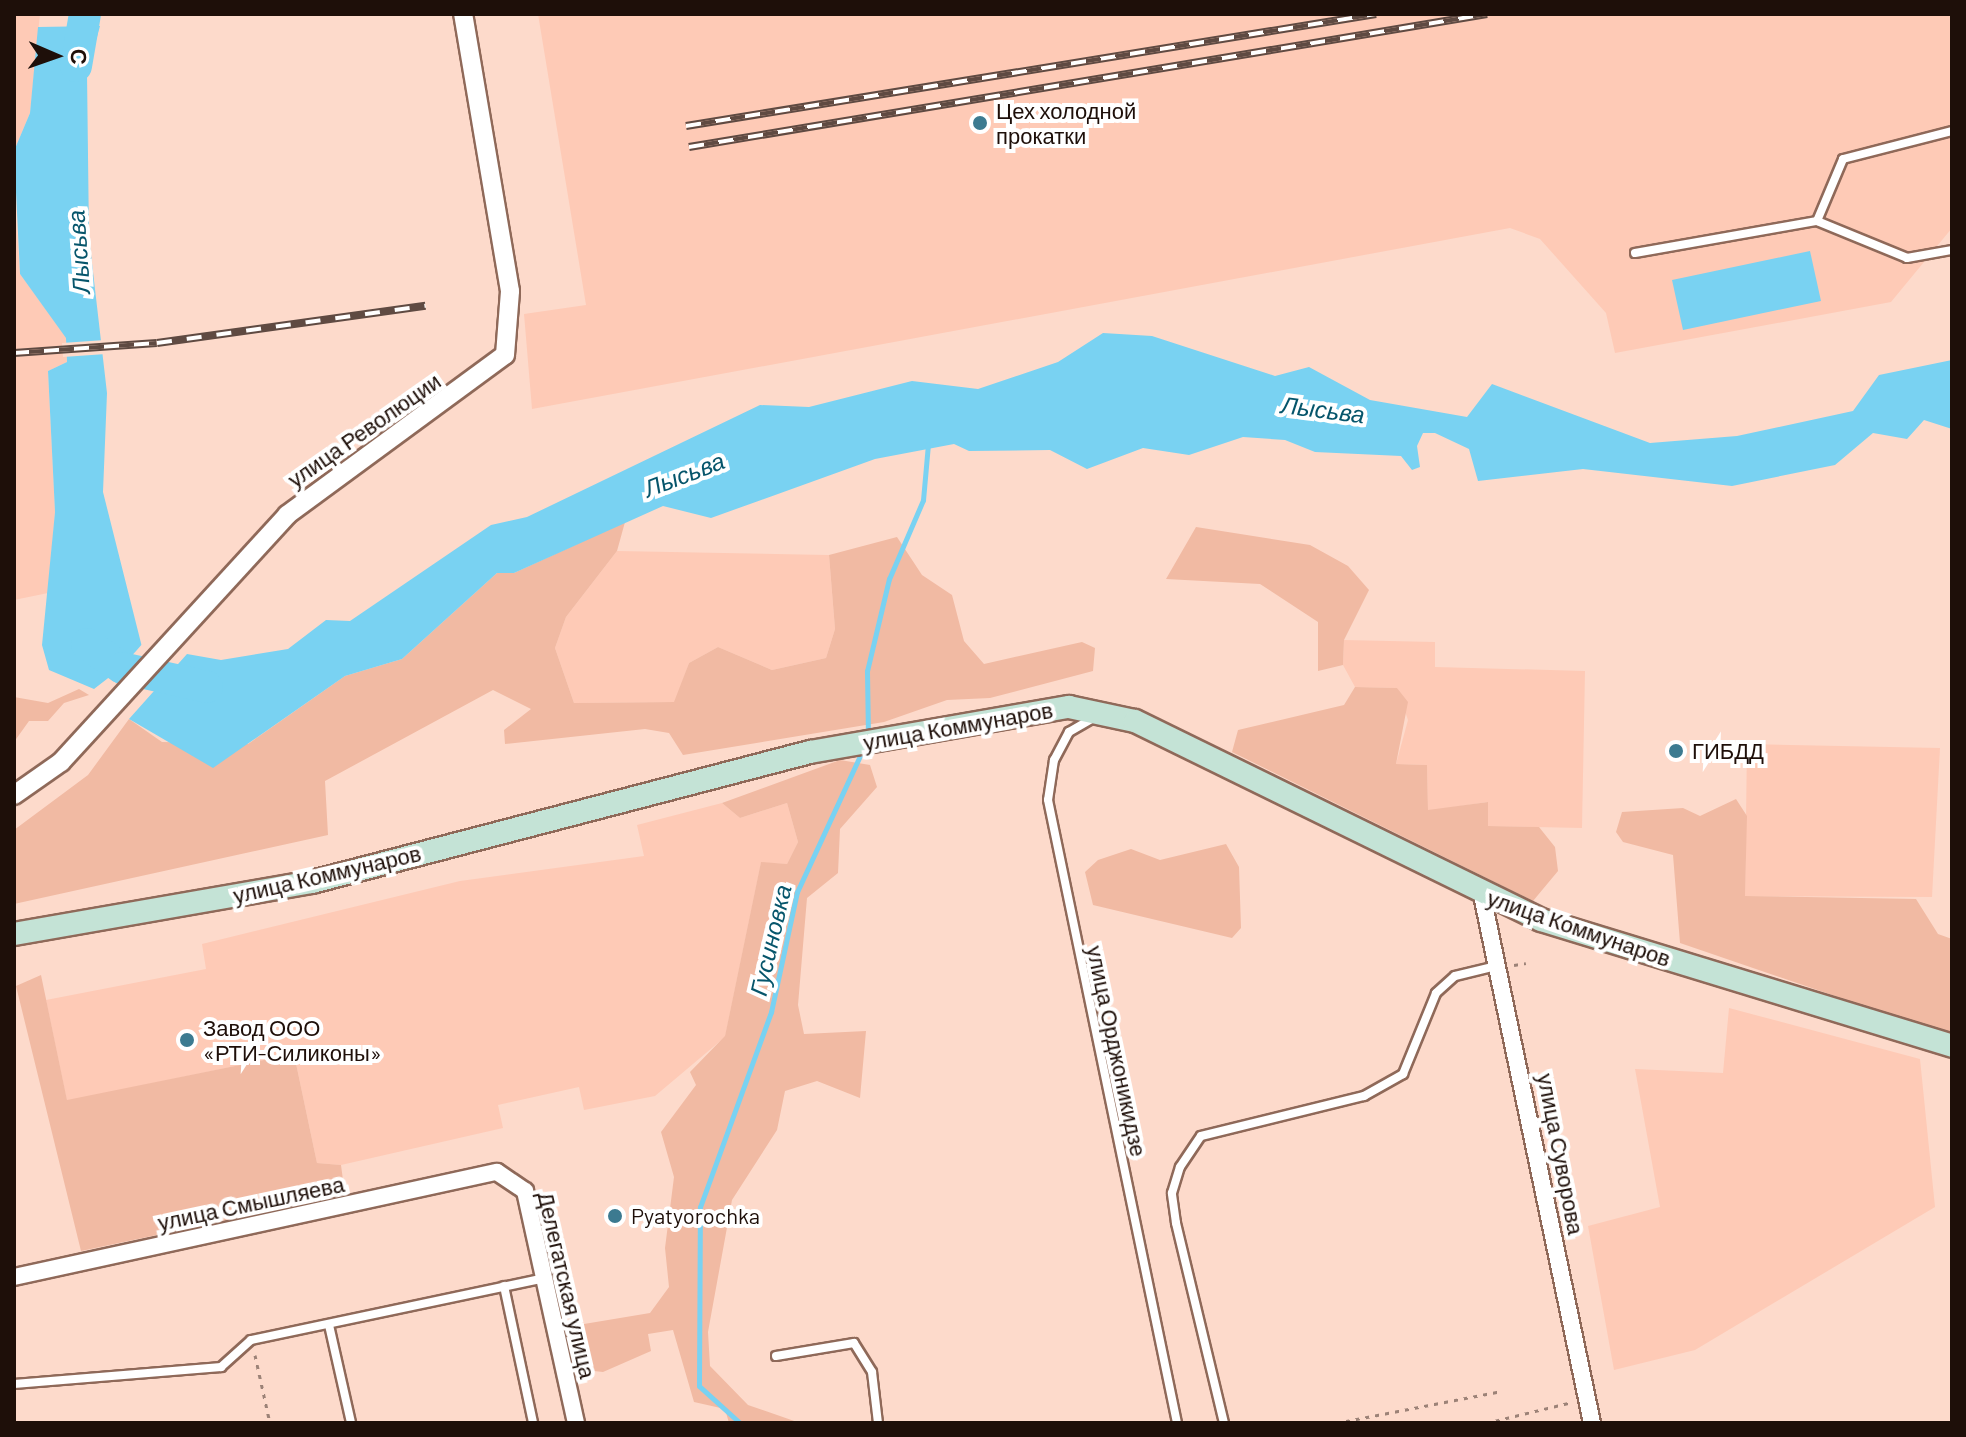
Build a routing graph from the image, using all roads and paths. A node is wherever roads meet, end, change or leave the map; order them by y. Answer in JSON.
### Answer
{"nodes":[{"id":1,"x":463,"y":14,"type":"edge"},
{"id":2,"x":1952,"y":131,"type":"edge"},
{"id":3,"x":1817,"y":221,"type":"junction"},
{"id":4,"x":1952,"y":250,"type":"edge"},
{"id":5,"x":1635,"y":253,"type":"dead end"},
{"id":6,"x":1108,"y":711,"type":"junction"},
{"id":7,"x":14,"y":795,"type":"edge"},
{"id":8,"x":1482,"y":895,"type":"junction"},
{"id":9,"x":14,"y":934,"type":"edge"},
{"id":10,"x":1496,"y":966,"type":"junction"},
{"id":11,"x":1952,"y":1046,"type":"edge"},
{"id":12,"x":497,"y":1172,"type":"joint"},
{"id":13,"x":14,"y":1277,"type":"edge"},
{"id":14,"x":545,"y":1277,"type":"junction"},
{"id":15,"x":504,"y":1286,"type":"junction"},
{"id":16,"x":329,"y":1325,"type":"junction"},
{"id":17,"x":251,"y":1340,"type":"junction"},
{"id":18,"x":776,"y":1356,"type":"dead end"},
{"id":19,"x":14,"y":1384,"type":"edge"},
{"id":20,"x":1502,"y":1391,"type":"dead end"},
{"id":21,"x":1587,"y":1398,"type":"junction"},
{"id":22,"x":270,"y":1423,"type":"edge"},
{"id":23,"x":351,"y":1423,"type":"edge"},
{"id":24,"x":533,"y":1423,"type":"edge"},
{"id":25,"x":576,"y":1423,"type":"edge"},
{"id":26,"x":878,"y":1423,"type":"edge"},
{"id":27,"x":1177,"y":1423,"type":"edge"},
{"id":28,"x":1224,"y":1423,"type":"edge"},
{"id":29,"x":1336,"y":1423,"type":"edge"},
{"id":30,"x":1486,"y":1423,"type":"edge"},
{"id":31,"x":1592,"y":1423,"type":"edge"}],
"edges":[{"from":1,"to":7,"type":"street","name":"улица Революции"},
{"from":2,"to":3,"type":"lane"},
{"from":3,"to":4,"type":"lane"},
{"from":3,"to":5,"type":"lane"},
{"from":6,"to":8,"type":"main road","name":"улица Коммунаров"},
{"from":6,"to":9,"type":"main road","name":"улица Коммунаров"},
{"from":6,"to":27,"type":"lane","name":"улица Орджоникидзе"},
{"from":8,"to":10,"type":"street","name":"улица Суворова"},
{"from":8,"to":11,"type":"main road","name":"улица Коммунаров"},
{"from":10,"to":21,"type":"street","name":"улица Суворова"},
{"from":10,"to":28,"type":"lane"},
{"from":12,"to":13,"type":"street","name":"улица Смышляева"},
{"from":12,"to":14,"type":"street","name":"Делегатская улица"},
{"from":14,"to":15,"type":"lane"},
{"from":14,"to":25,"type":"street","name":"Делегатская улица"},
{"from":15,"to":16,"type":"lane"},
{"from":15,"to":24,"type":"lane"},
{"from":16,"to":17,"type":"lane"},
{"from":16,"to":23,"type":"lane"},
{"from":17,"to":19,"type":"lane"},
{"from":17,"to":22,"type":"path"},
{"from":18,"to":26,"type":"lane"},
{"from":20,"to":29,"type":"path"},
{"from":21,"to":30,"type":"path"},
{"from":21,"to":31,"type":"street","name":"улица Суворова"}]}
